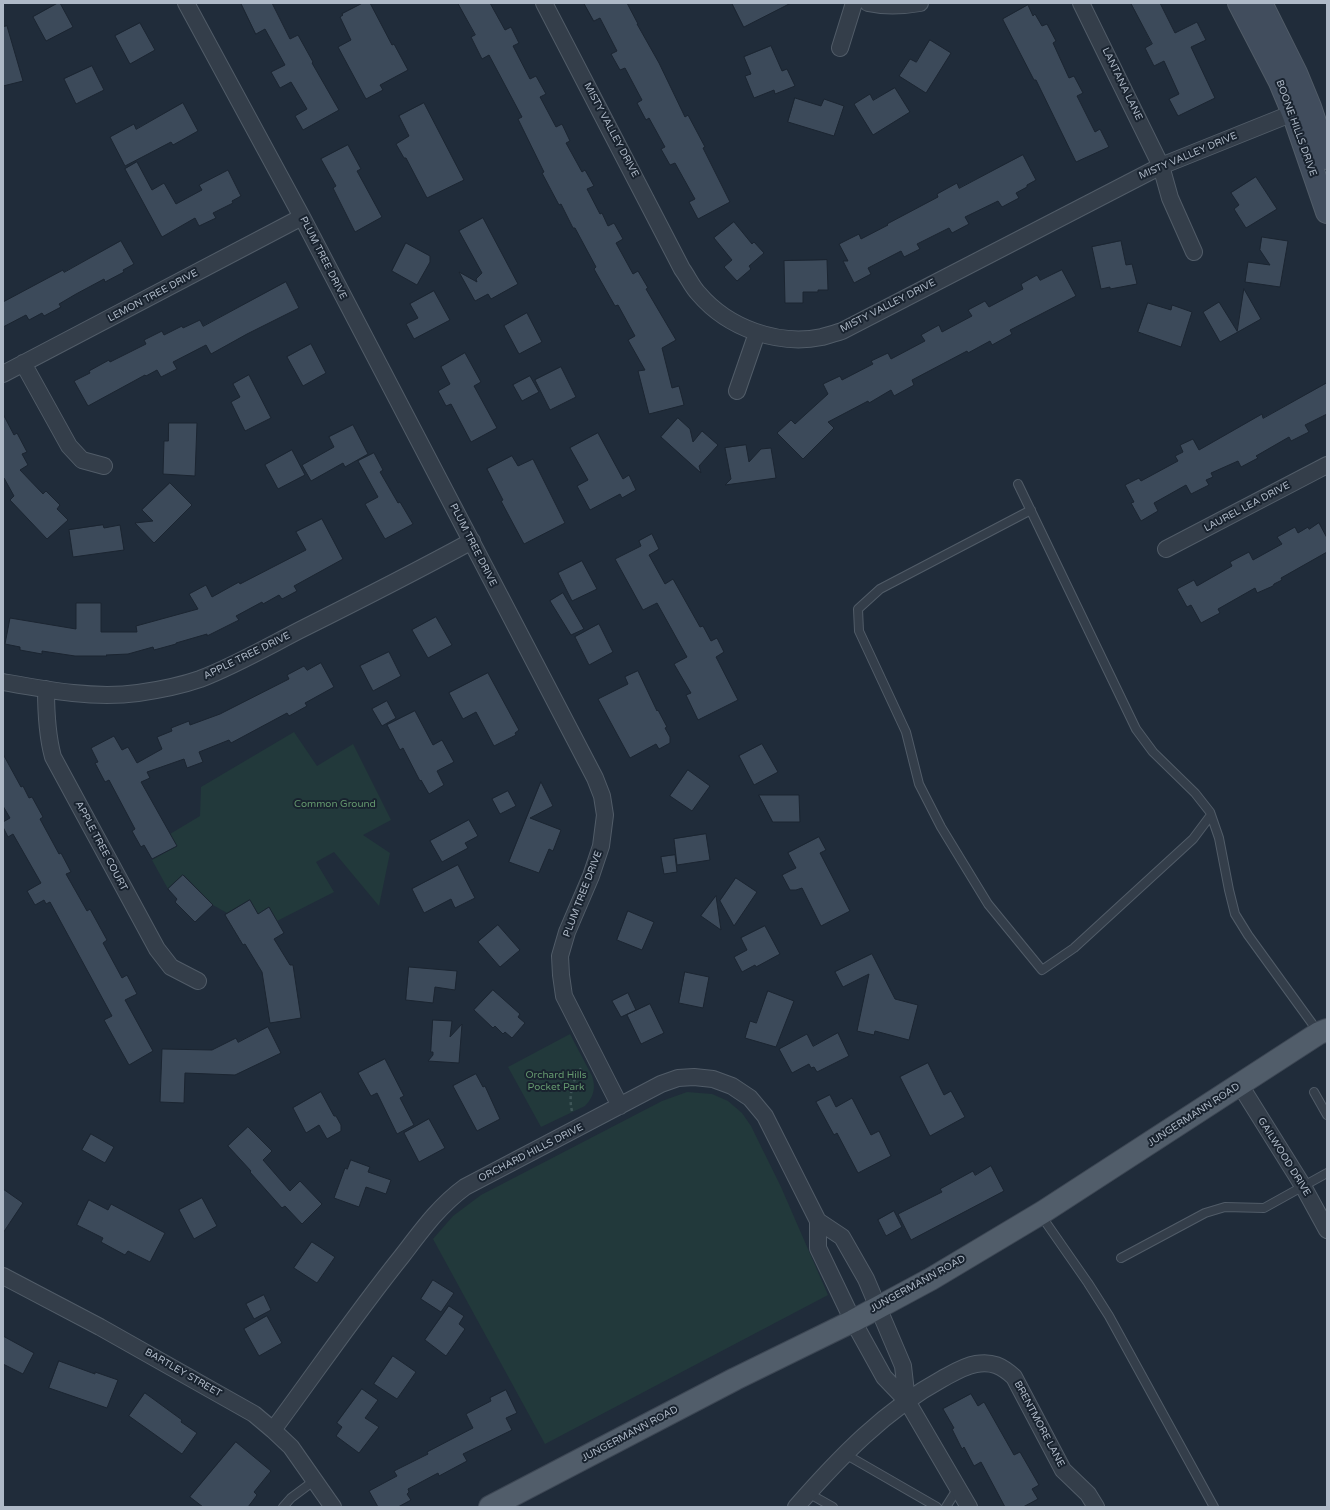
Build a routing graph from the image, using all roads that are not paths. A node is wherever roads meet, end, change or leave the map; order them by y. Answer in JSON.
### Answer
{"nodes":[{"id":1,"x":186,"y":3,"type":"edge"},
{"id":2,"x":544,"y":3,"type":"edge"},
{"id":3,"x":854,"y":3,"type":"edge"},
{"id":4,"x":868,"y":3,"type":"edge"},
{"id":5,"x":920,"y":3,"type":"edge"},
{"id":6,"x":1081,"y":3,"type":"edge"},
{"id":7,"x":1239,"y":3,"type":"edge"},
{"id":8,"x":1261,"y":3,"type":"edge"},
{"id":9,"x":840,"y":48,"type":"dead end"},
{"id":10,"x":1302,"y":110,"type":"junction"},
{"id":11,"x":1327,"y":158,"type":"edge"},
{"id":12,"x":1161,"y":166,"type":"junction"},
{"id":13,"x":1327,"y":212,"type":"edge"},
{"id":14,"x":302,"y":217,"type":"junction"},
{"id":15,"x":1194,"y":252,"type":"dead end"},
{"id":16,"x":756,"y":333,"type":"junction"},
{"id":17,"x":24,"y":363,"type":"junction"},
{"id":18,"x":3,"y":374,"type":"edge"},
{"id":19,"x":737,"y":391,"type":"dead end"},
{"id":20,"x":1327,"y":465,"type":"edge"},
{"id":21,"x":104,"y":466,"type":"dead end"},
{"id":22,"x":1018,"y":484,"type":"dead end"},
{"id":23,"x":1031,"y":510,"type":"junction"},
{"id":24,"x":472,"y":541,"type":"junction"},
{"id":25,"x":1166,"y":549,"type":"dead end"},
{"id":26,"x":3,"y":682,"type":"edge"},
{"id":27,"x":46,"y":689,"type":"junction"},
{"id":28,"x":1211,"y":815,"type":"junction"},
{"id":29,"x":198,"y":981,"type":"dead end"},
{"id":30,"x":1323,"y":1032,"type":"edge"},
{"id":31,"x":1240,"y":1085,"type":"junction"},
{"id":32,"x":1314,"y":1092,"type":"dead end"},
{"id":33,"x":620,"y":1106,"type":"junction"},
{"id":34,"x":1327,"y":1115,"type":"edge"},
{"id":35,"x":1327,"y":1173,"type":"edge"},
{"id":36,"x":1303,"y":1186,"type":"junction"},
{"id":37,"x":1040,"y":1214,"type":"junction"},
{"id":38,"x":818,"y":1221,"type":"junction"},
{"id":39,"x":1327,"y":1230,"type":"edge"},
{"id":40,"x":1122,"y":1258,"type":"dead end"},
{"id":41,"x":3,"y":1276,"type":"edge"},
{"id":42,"x":877,"y":1307,"type":"junction"},
{"id":43,"x":853,"y":1321,"type":"junction"},
{"id":44,"x":907,"y":1401,"type":"junction"},
{"id":45,"x":274,"y":1430,"type":"junction"},
{"id":46,"x":846,"y":1454,"type":"junction"},
{"id":47,"x":315,"y":1480,"type":"junction"},
{"id":48,"x":958,"y":1488,"type":"junction"},
{"id":49,"x":808,"y":1493,"type":"junction"},
{"id":50,"x":283,"y":1507,"type":"edge"},
{"id":51,"x":333,"y":1507,"type":"edge"},
{"id":52,"x":490,"y":1507,"type":"edge"},
{"id":53,"x":796,"y":1507,"type":"edge"},
{"id":54,"x":833,"y":1507,"type":"edge"},
{"id":55,"x":937,"y":1507,"type":"edge"},
{"id":56,"x":946,"y":1507,"type":"edge"},
{"id":57,"x":969,"y":1507,"type":"edge"},
{"id":58,"x":1096,"y":1507,"type":"edge"},
{"id":59,"x":1214,"y":1507,"type":"edge"}],
"edges":[{"from":1,"to":14,"type":"street","name":"PLUM TREE DRIVE"},
{"from":2,"to":16,"type":"street","name":"MISTY VALLEY DRIVE"},
{"from":3,"to":9,"type":"street"},
{"from":4,"to":5,"type":"street"},
{"from":6,"to":12,"type":"street","name":"LANTANA LANE"},
{"from":7,"to":10,"type":"street","name":"BOONE HILLS DRIVE"},
{"from":8,"to":10,"type":"street","name":"BOONE HILLS DRIVE"},
{"from":10,"to":11,"type":"street","name":"BOONE HILLS DRIVE"},
{"from":10,"to":12,"type":"street","name":"MISTY VALLEY DRIVE"},
{"from":10,"to":13,"type":"street","name":"BOONE HILLS DRIVE"},
{"from":12,"to":15,"type":"street","name":"LANTANA LANE"},
{"from":12,"to":16,"type":"street","name":"MISTY VALLEY DRIVE"},
{"from":14,"to":17,"type":"street","name":"LEMON TREE DRIVE"},
{"from":14,"to":24,"type":"street","name":"PLUM TREE DRIVE"},
{"from":16,"to":19,"type":"street"},
{"from":17,"to":18,"type":"street","name":"LEMON TREE DRIVE"},
{"from":17,"to":21,"type":"street"},
{"from":20,"to":25,"type":"street","name":"LAUREL LEA DRIVE"},
{"from":22,"to":23,"type":"lane"},
{"from":23,"to":28,"type":"lane"},
{"from":23,"to":28,"type":"lane"},
{"from":24,"to":27,"type":"street","name":"APPLE TREE DRIVE"},
{"from":24,"to":33,"type":"street","name":"PLUM TREE DRIVE"},
{"from":26,"to":27,"type":"street","name":"APPLE TREE DRIVE"},
{"from":27,"to":29,"type":"street","name":"APPLE TREE COURT"},
{"from":28,"to":30,"type":"lane"},
{"from":30,"to":31,"type":"main road","name":"JUNGERMANN ROAD"},
{"from":31,"to":36,"type":"street","name":"GAILWOOD DRIVE"},
{"from":31,"to":37,"type":"main road","name":"JUNGERMANN ROAD"},
{"from":32,"to":34,"type":"lane"},
{"from":33,"to":38,"type":"street","name":"ORCHARD HILLS DRIVE"},
{"from":33,"to":45,"type":"street","name":"ORCHARD HILLS DRIVE"},
{"from":35,"to":36,"type":"lane"},
{"from":36,"to":39,"type":"street","name":"GAILWOOD DRIVE"},
{"from":36,"to":40,"type":"lane"},
{"from":37,"to":42,"type":"main road","name":"JUNGERMANN ROAD"},
{"from":37,"to":59,"type":"lane"},
{"from":38,"to":42,"type":"street","name":"ORCHARD HILLS DRIVE"},
{"from":38,"to":43,"type":"street","name":"ORCHARD HILLS DRIVE"},
{"from":41,"to":45,"type":"street","name":"BARTLEY STREET"},
{"from":42,"to":43,"type":"main road","name":"JUNGERMANN ROAD"},
{"from":42,"to":44,"type":"street"},
{"from":43,"to":44,"type":"street"},
{"from":43,"to":52,"type":"main road","name":"JUNGERMANN ROAD"},
{"from":44,"to":46,"type":"street","name":"BRENTMORE LANE"},
{"from":44,"to":48,"type":"street"},
{"from":44,"to":58,"type":"street","name":"BRENTMORE LANE"},
{"from":45,"to":47,"type":"street","name":"BARTLEY STREET"},
{"from":46,"to":49,"type":"street","name":"BRENTMORE LANE"},
{"from":46,"to":55,"type":"lane"},
{"from":47,"to":50,"type":"lane"},
{"from":47,"to":51,"type":"street","name":"BARTLEY STREET"},
{"from":48,"to":56,"type":"lane"},
{"from":48,"to":57,"type":"street"},
{"from":49,"to":53,"type":"street","name":"BRENTMORE LANE"},
{"from":49,"to":54,"type":"lane"}]}
